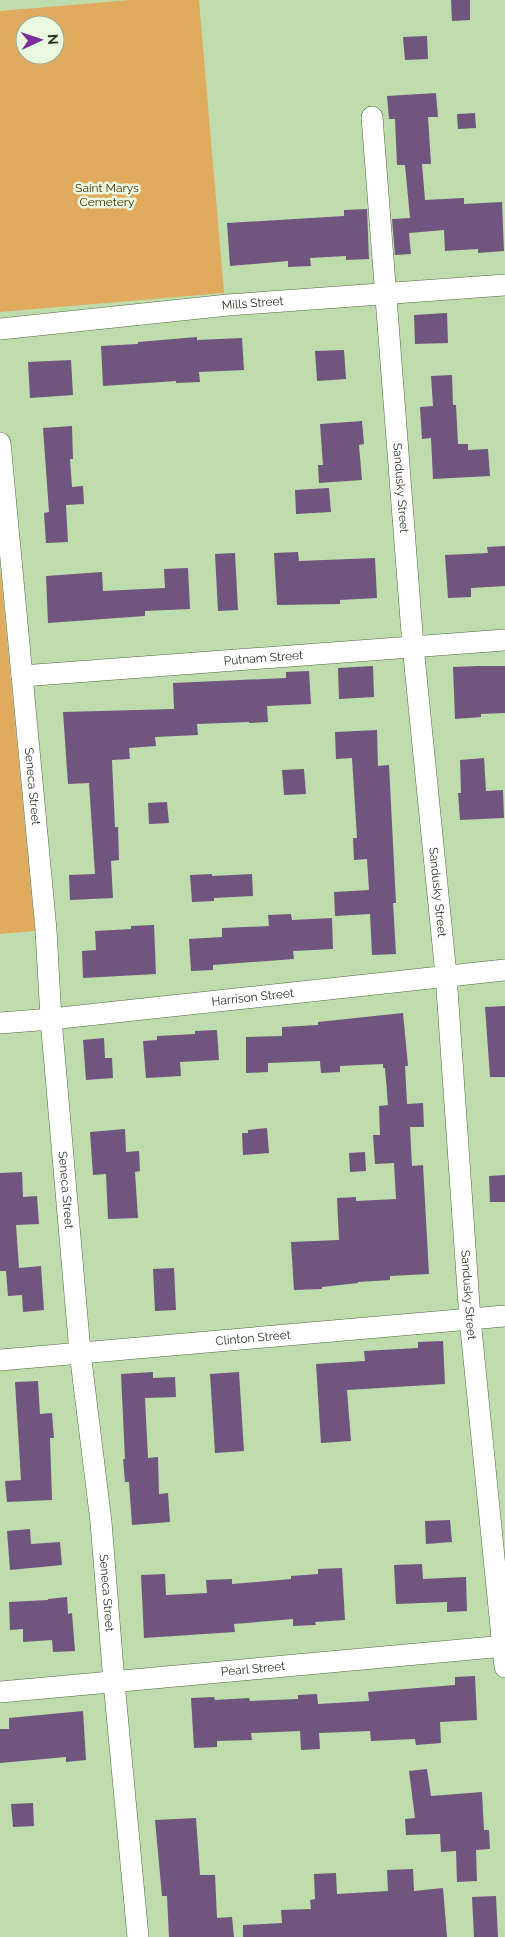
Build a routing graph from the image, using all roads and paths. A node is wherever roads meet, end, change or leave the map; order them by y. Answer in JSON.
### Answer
{"nodes":[{"id":1,"x":372,"y":117,"type":"dead end"},
{"id":2,"x":505,"y":285,"type":"edge"},
{"id":3,"x":386,"y":294,"type":"junction"},
{"id":4,"x":0,"y":329,"type":"edge"},
{"id":5,"x":0,"y":443,"type":"edge"},
{"id":6,"x":505,"y":640,"type":"edge"},
{"id":7,"x":414,"y":646,"type":"junction"},
{"id":8,"x":22,"y":676,"type":"junction"},
{"id":9,"x":505,"y":970,"type":"edge"},
{"id":10,"x":446,"y":975,"type":"junction"},
{"id":11,"x":51,"y":1019,"type":"junction"},
{"id":12,"x":0,"y":1023,"type":"edge"},
{"id":13,"x":505,"y":1316,"type":"edge"},
{"id":14,"x":470,"y":1319,"type":"junction"},
{"id":15,"x":80,"y":1352,"type":"junction"},
{"id":16,"x":0,"y":1360,"type":"edge"},
{"id":17,"x":504,"y":1646,"type":"edge"},
{"id":18,"x":505,"y":1667,"type":"edge"},
{"id":19,"x":114,"y":1682,"type":"junction"},
{"id":20,"x":0,"y":1692,"type":"edge"},
{"id":21,"x":138,"y":1937,"type":"edge"}],
"edges":[{"from":1,"to":3,"type":"street","name":"Sandusky Street"},
{"from":2,"to":3,"type":"street","name":"Mills Street"},
{"from":3,"to":4,"type":"street","name":"Mills Street"},
{"from":3,"to":7,"type":"street","name":"Sandusky Street"},
{"from":5,"to":8,"type":"street","name":"Seneca Street"},
{"from":6,"to":7,"type":"street","name":"Putnam Street"},
{"from":7,"to":8,"type":"street","name":"Putnam Street"},
{"from":7,"to":10,"type":"street","name":"Sandusky Street"},
{"from":8,"to":11,"type":"street","name":"Seneca Street"},
{"from":9,"to":10,"type":"street","name":"Harrison Street"},
{"from":10,"to":11,"type":"street","name":"Harrison Street"},
{"from":10,"to":14,"type":"street","name":"Sandusky Street"},
{"from":11,"to":12,"type":"street","name":"Harrison Street"},
{"from":11,"to":15,"type":"street","name":"Seneca Street"},
{"from":13,"to":14,"type":"street","name":"Clinton Street"},
{"from":14,"to":15,"type":"street","name":"Clinton Street"},
{"from":14,"to":17,"type":"street","name":"Sandusky Street"},
{"from":15,"to":16,"type":"street","name":"Clinton Street"},
{"from":15,"to":19,"type":"street","name":"Seneca Street"},
{"from":17,"to":18,"type":"street","name":"Sandusky Street"},
{"from":17,"to":19,"type":"street","name":"Pearl Street"},
{"from":19,"to":20,"type":"street","name":"Pearl Street"},
{"from":19,"to":21,"type":"street","name":"Seneca Street"}]}
